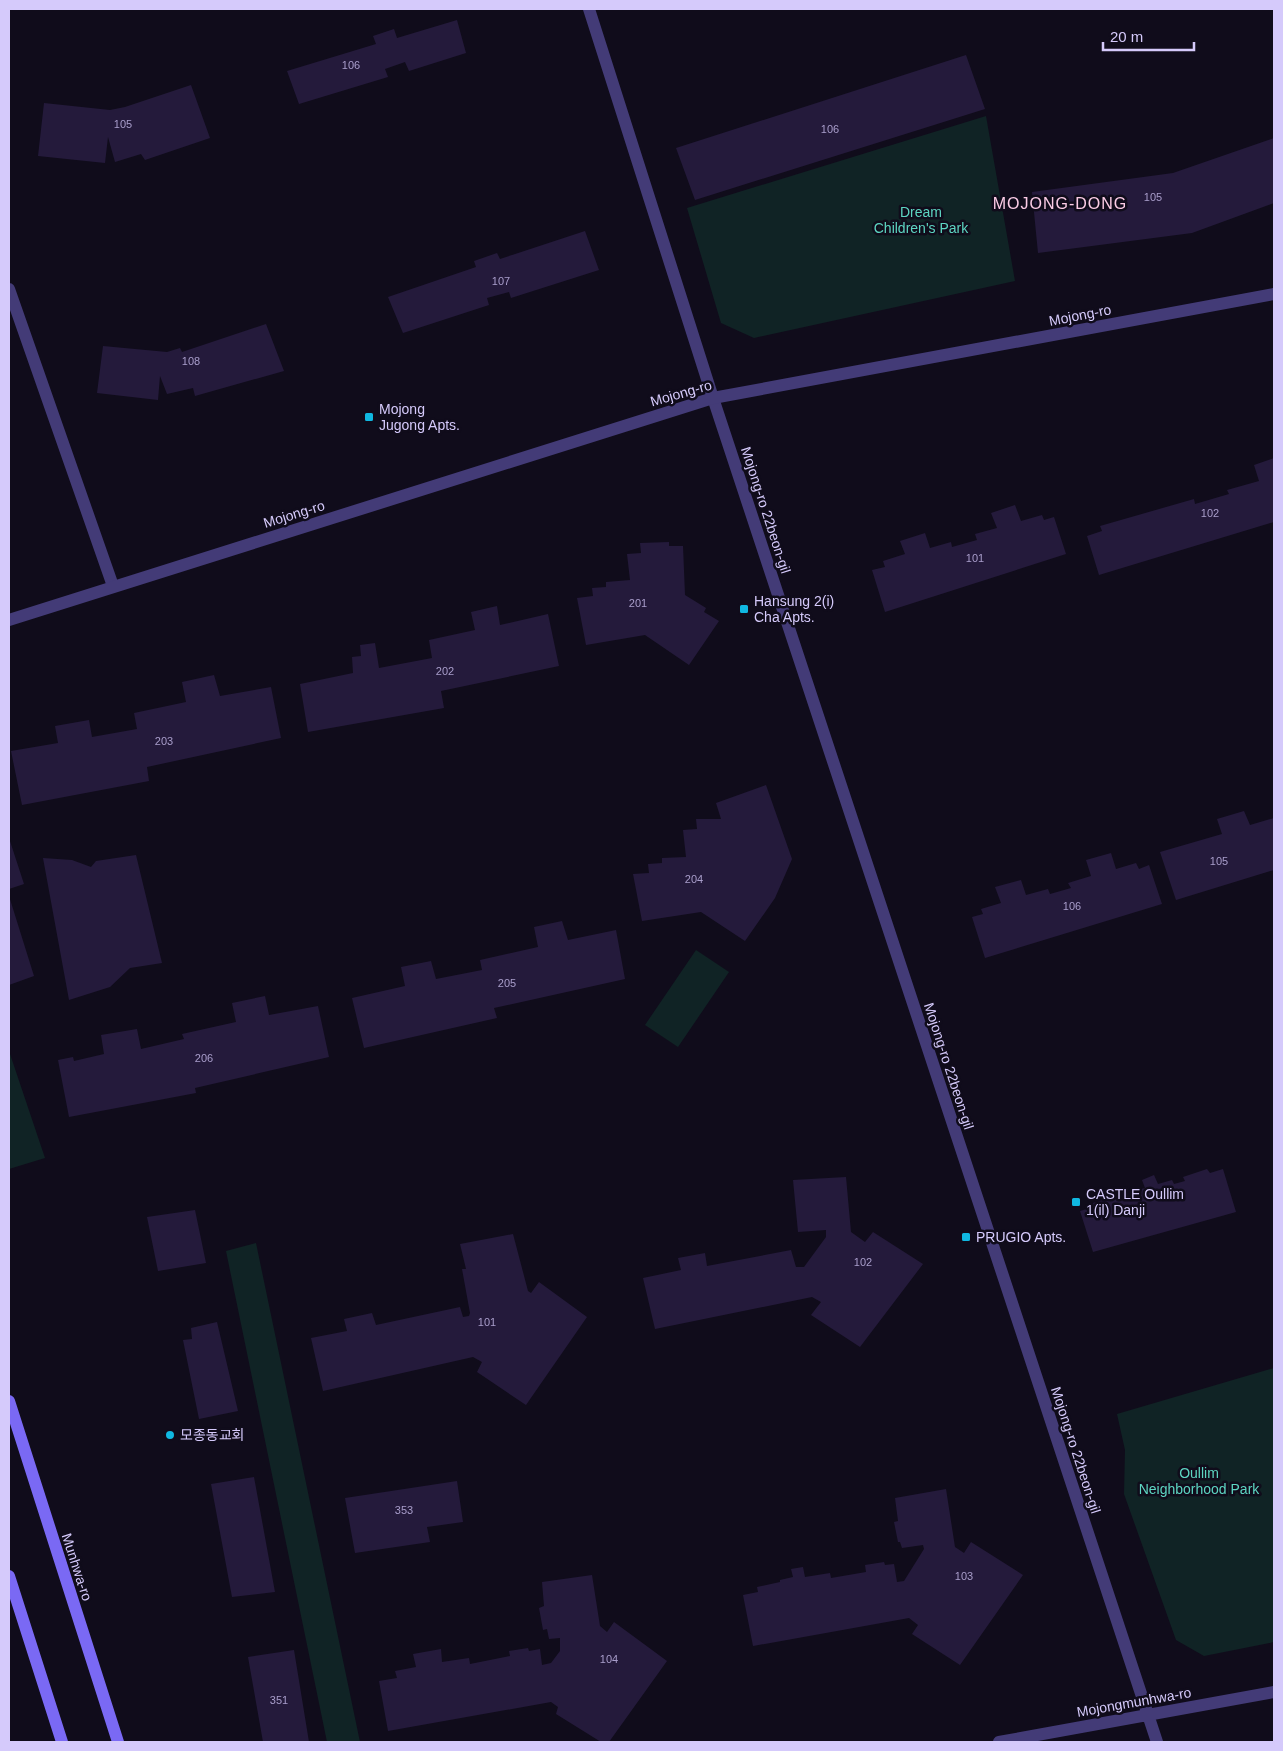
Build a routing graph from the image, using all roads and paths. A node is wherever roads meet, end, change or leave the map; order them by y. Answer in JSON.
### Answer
{"nodes":[{"id":1,"x":589,"y":9,"type":"edge"},
{"id":2,"x":9,"y":289,"type":"edge"},
{"id":3,"x":1274,"y":294,"type":"edge"},
{"id":4,"x":713,"y":398,"type":"junction"},
{"id":5,"x":113,"y":586,"type":"junction"},
{"id":6,"x":9,"y":620,"type":"edge"},
{"id":7,"x":9,"y":1401,"type":"edge"},
{"id":8,"x":9,"y":1576,"type":"edge"},
{"id":9,"x":1274,"y":1692,"type":"edge"},
{"id":10,"x":1148,"y":1714,"type":"junction"},
{"id":11,"x":62,"y":1742,"type":"edge"},
{"id":12,"x":118,"y":1742,"type":"edge"},
{"id":13,"x":1000,"y":1742,"type":"edge"},
{"id":14,"x":1157,"y":1742,"type":"edge"}],
"edges":[{"from":1,"to":4,"type":"street","name":"Mojong-ro 22beon-gil"},
{"from":2,"to":5,"type":"street"},
{"from":3,"to":4,"type":"street","name":"Mojong-ro"},
{"from":4,"to":5,"type":"street","name":"Mojong-ro"},
{"from":4,"to":10,"type":"street","name":"Mojong-ro 22beon-gil"},
{"from":5,"to":6,"type":"street","name":"Mojong-ro"},
{"from":7,"to":12,"type":"main road","name":"Munhwa-ro"},
{"from":8,"to":11,"type":"main road"},
{"from":9,"to":10,"type":"street","name":"Mojongmunhwa-ro"},
{"from":10,"to":13,"type":"street","name":"Mojongmunhwa-ro"},
{"from":10,"to":14,"type":"street","name":"Mojong-ro 22beon-gil"}]}
